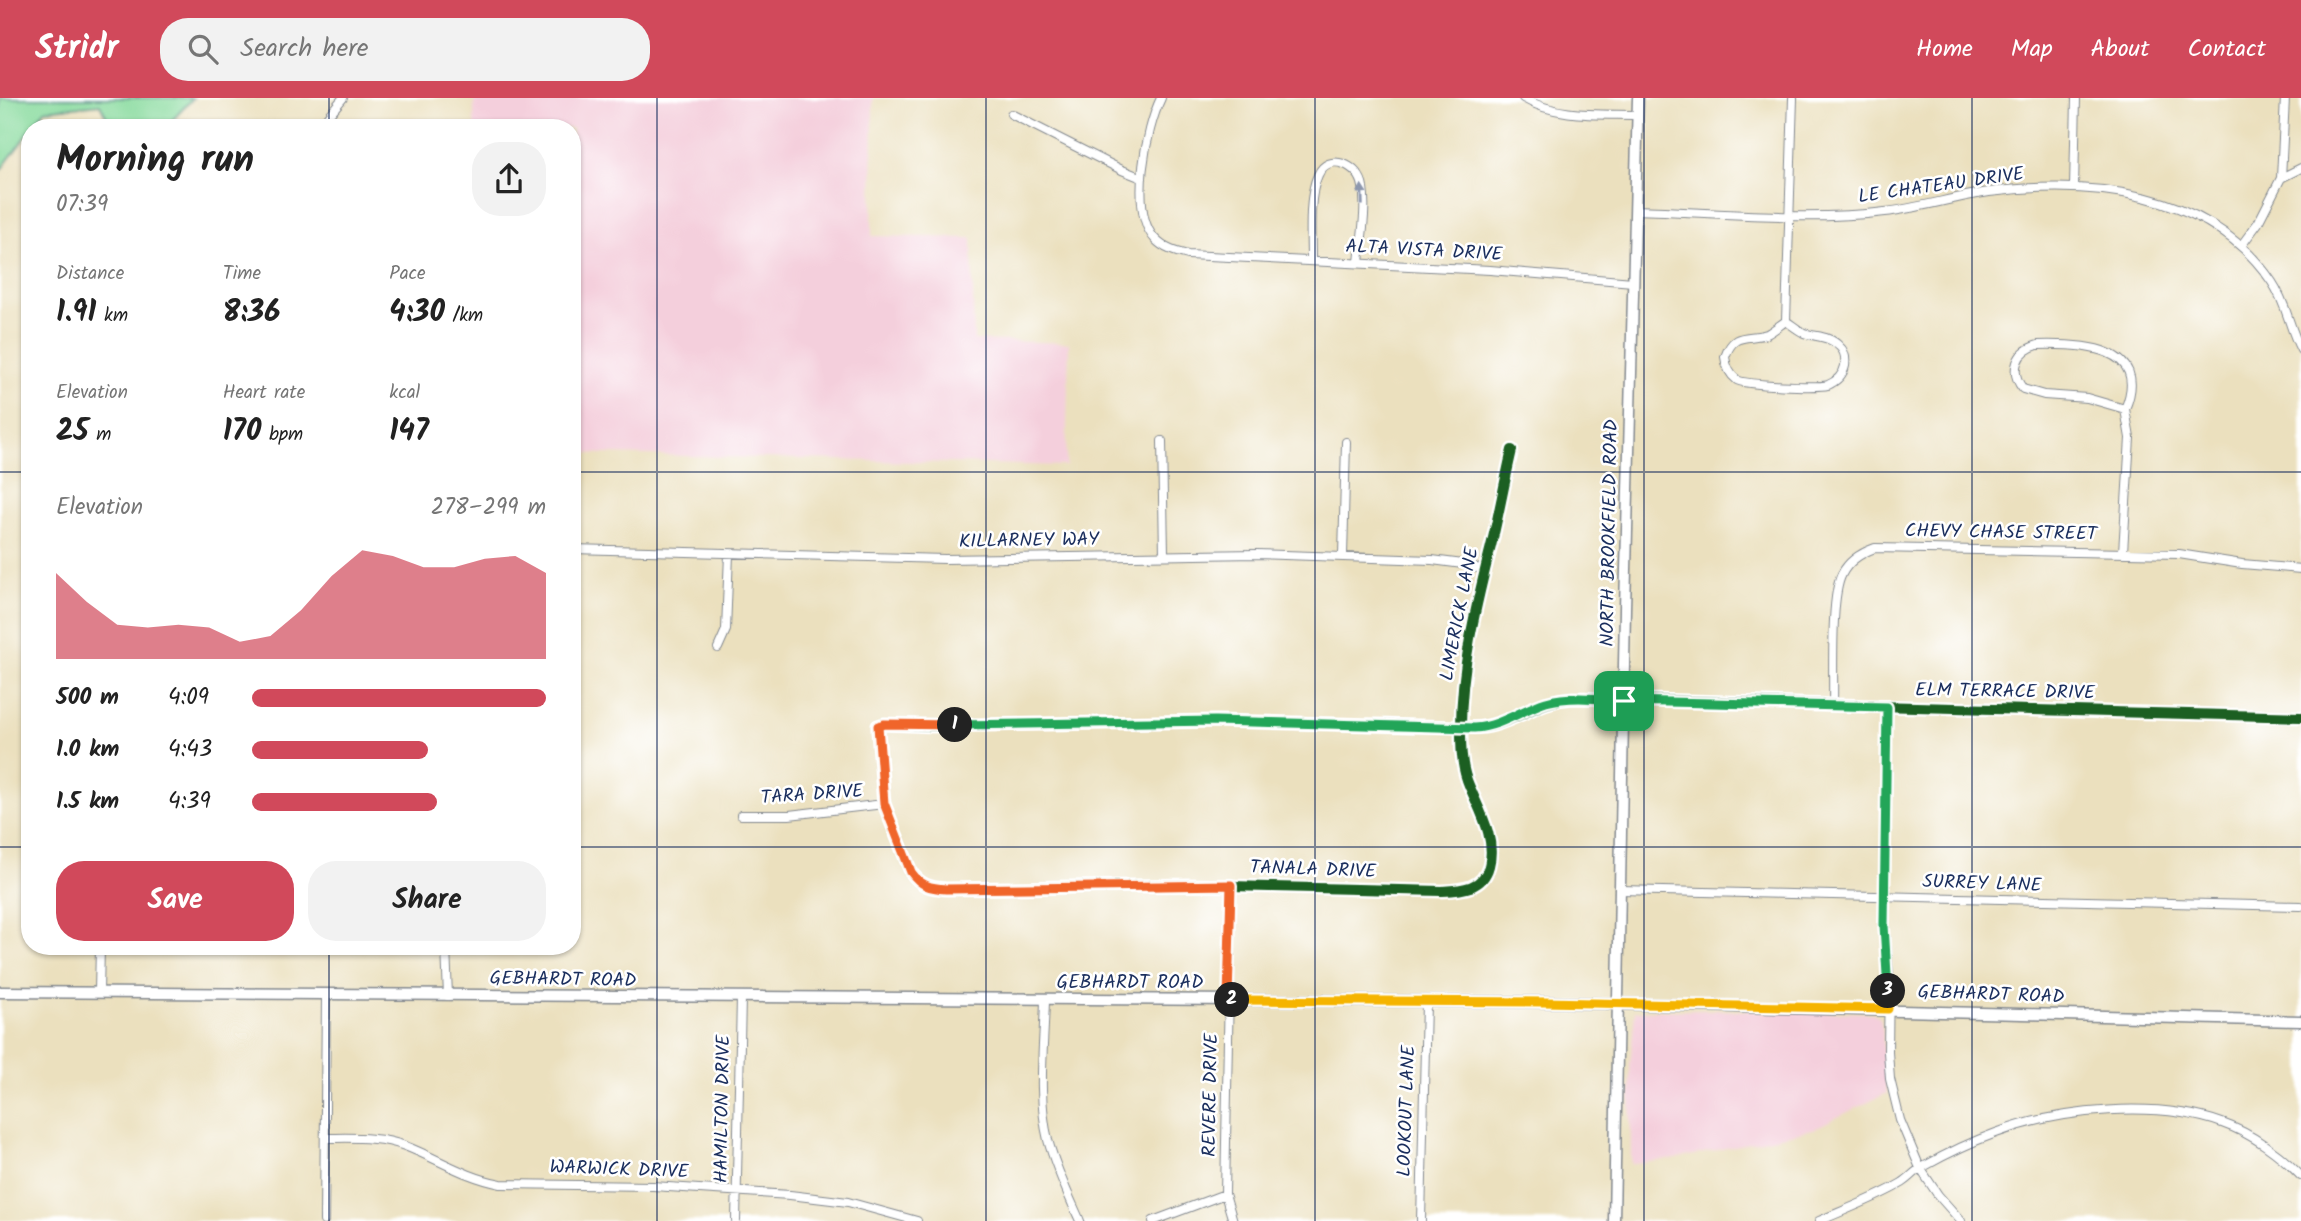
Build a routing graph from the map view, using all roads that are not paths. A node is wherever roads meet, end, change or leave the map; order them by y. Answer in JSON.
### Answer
{"nodes":[{"id":1,"x":343,"y":98,"type":"edge"},
{"id":2,"x":1161,"y":98,"type":"edge"},
{"id":3,"x":1523,"y":98,"type":"edge"},
{"id":4,"x":1638,"y":98,"type":"edge"},
{"id":5,"x":1793,"y":98,"type":"edge"},
{"id":6,"x":2076,"y":98,"type":"edge"},
{"id":7,"x":2285,"y":98,"type":"edge"},
{"id":8,"x":1011,"y":114,"type":"dead end"},
{"id":9,"x":1637,"y":115,"type":"junction"},
{"id":10,"x":326,"y":119,"type":"edge"},
{"id":11,"x":2301,"y":168,"type":"edge"},
{"id":12,"x":1142,"y":178,"type":"junction"},
{"id":13,"x":2281,"y":178,"type":"junction"},
{"id":14,"x":2074,"y":188,"type":"junction"},
{"id":15,"x":1635,"y":210,"type":"junction"},
{"id":16,"x":1789,"y":215,"type":"junction"},
{"id":17,"x":2241,"y":246,"type":"junction"},
{"id":18,"x":1311,"y":261,"type":"junction"},
{"id":19,"x":1359,"y":263,"type":"junction"},
{"id":20,"x":1633,"y":282,"type":"junction"},
{"id":21,"x":1786,"y":321,"type":"junction"},
{"id":22,"x":2301,"y":350,"type":"edge"},
{"id":23,"x":2124,"y":409,"type":"junction"},
{"id":24,"x":1162,"y":441,"type":"dead end"},
{"id":25,"x":1346,"y":442,"type":"dead end"},
{"id":26,"x":1512,"y":450,"type":"dead end"},
{"id":27,"x":581,"y":549,"type":"edge"},
{"id":28,"x":2123,"y":552,"type":"junction"},
{"id":29,"x":729,"y":554,"type":"junction"},
{"id":30,"x":1164,"y":554,"type":"junction"},
{"id":31,"x":1343,"y":556,"type":"junction"},
{"id":32,"x":2301,"y":569,"type":"edge"},
{"id":33,"x":1484,"y":570,"type":"junction"},
{"id":34,"x":718,"y":648,"type":"dead end"},
{"id":35,"x":1624,"y":701,"type":"junction"},
{"id":36,"x":1833,"y":705,"type":"junction"},
{"id":37,"x":1887,"y":707,"type":"junction"},
{"id":38,"x":2301,"y":718,"type":"edge"},
{"id":39,"x":1461,"y":727,"type":"junction"},
{"id":40,"x":884,"y":803,"type":"junction"},
{"id":41,"x":741,"y":815,"type":"dead end"},
{"id":42,"x":1489,"y":867,"type":"joint"},
{"id":43,"x":1231,"y":885,"type":"junction"},
{"id":44,"x":1620,"y":890,"type":"junction"},
{"id":45,"x":1884,"y":897,"type":"junction"},
{"id":46,"x":2301,"y":906,"type":"edge"},
{"id":47,"x":100,"y":955,"type":"edge"},
{"id":48,"x":446,"y":955,"type":"edge"},
{"id":49,"x":0,"y":992,"type":"edge"},
{"id":50,"x":99,"y":992,"type":"junction"},
{"id":51,"x":326,"y":995,"type":"junction"},
{"id":52,"x":448,"y":996,"type":"junction"},
{"id":53,"x":741,"y":998,"type":"junction"},
{"id":54,"x":1045,"y":1000,"type":"junction"},
{"id":55,"x":1228,"y":1000,"type":"junction"},
{"id":56,"x":1426,"y":1002,"type":"junction"},
{"id":57,"x":1618,"y":1004,"type":"junction"},
{"id":58,"x":1888,"y":1009,"type":"junction"},
{"id":59,"x":2301,"y":1021,"type":"edge"},
{"id":60,"x":325,"y":1138,"type":"junction"},
{"id":61,"x":1920,"y":1168,"type":"junction"},
{"id":62,"x":2301,"y":1176,"type":"edge"},
{"id":63,"x":737,"y":1191,"type":"junction"},
{"id":64,"x":1225,"y":1194,"type":"junction"},
{"id":65,"x":324,"y":1221,"type":"edge"},
{"id":66,"x":736,"y":1221,"type":"edge"},
{"id":67,"x":917,"y":1221,"type":"edge"},
{"id":68,"x":1080,"y":1221,"type":"edge"},
{"id":69,"x":1153,"y":1221,"type":"edge"},
{"id":70,"x":1233,"y":1221,"type":"edge"},
{"id":71,"x":1421,"y":1221,"type":"edge"},
{"id":72,"x":1614,"y":1221,"type":"edge"},
{"id":73,"x":1819,"y":1221,"type":"edge"},
{"id":74,"x":1961,"y":1221,"type":"edge"}],
"edges":[{"from":1,"to":10,"type":"street"},
{"from":2,"to":12,"type":"street","name":"ALTA VISTA DRIVE"},
{"from":3,"to":9,"type":"street"},
{"from":4,"to":9,"type":"street","name":"NORTH BROOKFIELD ROAD"},
{"from":5,"to":16,"type":"street"},
{"from":6,"to":14,"type":"street"},
{"from":7,"to":13,"type":"street"},
{"from":8,"to":12,"type":"street"},
{"from":9,"to":15,"type":"street","name":"NORTH BROOKFIELD ROAD"},
{"from":11,"to":13,"type":"street"},
{"from":12,"to":18,"type":"street","name":"ALTA VISTA DRIVE"},
{"from":13,"to":17,"type":"street"},
{"from":14,"to":16,"type":"street","name":"LE CHATEAU DRIVE"},
{"from":14,"to":17,"type":"street","name":"LE CHATEAU DRIVE"},
{"from":15,"to":16,"type":"street","name":"LE CHATEAU DRIVE"},
{"from":15,"to":20,"type":"street","name":"NORTH BROOKFIELD ROAD"},
{"from":16,"to":21,"type":"street"},
{"from":17,"to":22,"type":"street","name":"LE CHATEAU DRIVE"},
{"from":18,"to":19,"type":"street","name":"ALTA VISTA DRIVE"},
{"from":19,"to":18,"type":"street","one_way":true},
{"from":19,"to":20,"type":"street","name":"ALTA VISTA DRIVE"},
{"from":20,"to":35,"type":"street","name":"NORTH BROOKFIELD ROAD"},
{"from":21,"to":21,"type":"street"},
{"from":23,"to":23,"type":"street"},
{"from":23,"to":28,"type":"street"},
{"from":24,"to":30,"type":"street"},
{"from":25,"to":31,"type":"street"},
{"from":26,"to":33,"type":"street","name":"LIMERICK LANE"},
{"from":27,"to":29,"type":"street","name":"KILLARNEY WAY"},
{"from":28,"to":32,"type":"street","name":"CHEVY CHASE STREET"},
{"from":28,"to":36,"type":"street","name":"CHEVY CHASE STREET"},
{"from":29,"to":30,"type":"street","name":"KILLARNEY WAY"},
{"from":29,"to":34,"type":"street"},
{"from":30,"to":31,"type":"street","name":"KILLARNEY WAY"},
{"from":31,"to":33,"type":"street","name":"KILLARNEY WAY"},
{"from":33,"to":39,"type":"street","name":"LIMERICK LANE"},
{"from":35,"to":36,"type":"street","name":"ELM TERRACE DRIVE"},
{"from":35,"to":39,"type":"street","name":"ELM TERRACE DRIVE"},
{"from":35,"to":44,"type":"street","name":"NORTH BROOKFIELD ROAD"},
{"from":36,"to":37,"type":"street","name":"ELM TERRACE DRIVE"},
{"from":37,"to":38,"type":"street","name":"ELM TERRACE DRIVE"},
{"from":37,"to":45,"type":"street"},
{"from":39,"to":40,"type":"street","name":"ELM TERRACE DRIVE"},
{"from":39,"to":42,"type":"street","name":"LIMERICK LANE"},
{"from":40,"to":41,"type":"street","name":"TARA DRIVE"},
{"from":40,"to":43,"type":"street","name":"TANALA DRIVE"},
{"from":42,"to":43,"type":"street","name":"TANALA DRIVE"},
{"from":43,"to":55,"type":"street","name":"REVERE DRIVE"},
{"from":44,"to":45,"type":"street","name":"SURREY LANE"},
{"from":44,"to":57,"type":"street","name":"NORTH BROOKFIELD ROAD"},
{"from":45,"to":46,"type":"street","name":"SURREY LANE"},
{"from":45,"to":58,"type":"street"},
{"from":47,"to":50,"type":"street"},
{"from":48,"to":52,"type":"street"},
{"from":49,"to":50,"type":"street","name":"GEBHARDT ROAD"},
{"from":50,"to":51,"type":"street","name":"GEBHARDT ROAD"},
{"from":51,"to":52,"type":"street","name":"GEBHARDT ROAD"},
{"from":51,"to":60,"type":"street"},
{"from":52,"to":53,"type":"street","name":"GEBHARDT ROAD"},
{"from":53,"to":54,"type":"street","name":"GEBHARDT ROAD"},
{"from":53,"to":63,"type":"street","name":"HAMILTON DRIVE"},
{"from":54,"to":55,"type":"street","name":"GEBHARDT ROAD"},
{"from":54,"to":68,"type":"street"},
{"from":55,"to":56,"type":"street","name":"GEBHARDT ROAD"},
{"from":55,"to":64,"type":"street","name":"REVERE DRIVE"},
{"from":56,"to":57,"type":"street","name":"GEBHARDT ROAD"},
{"from":56,"to":71,"type":"street","name":"LOOKOUT LANE"},
{"from":57,"to":58,"type":"street","name":"GEBHARDT ROAD"},
{"from":57,"to":72,"type":"street","name":"NORTH BROOKFIELD ROAD"},
{"from":58,"to":59,"type":"street","name":"GEBHARDT ROAD"},
{"from":58,"to":61,"type":"street"},
{"from":60,"to":63,"type":"street","name":"WARWICK DRIVE"},
{"from":60,"to":65,"type":"street"},
{"from":61,"to":62,"type":"street"},
{"from":61,"to":73,"type":"street"},
{"from":61,"to":74,"type":"street"},
{"from":63,"to":66,"type":"street","name":"HAMILTON DRIVE"},
{"from":63,"to":67,"type":"street","name":"WARWICK DRIVE"},
{"from":64,"to":69,"type":"street"},
{"from":64,"to":70,"type":"street","name":"REVERE DRIVE"}]}
